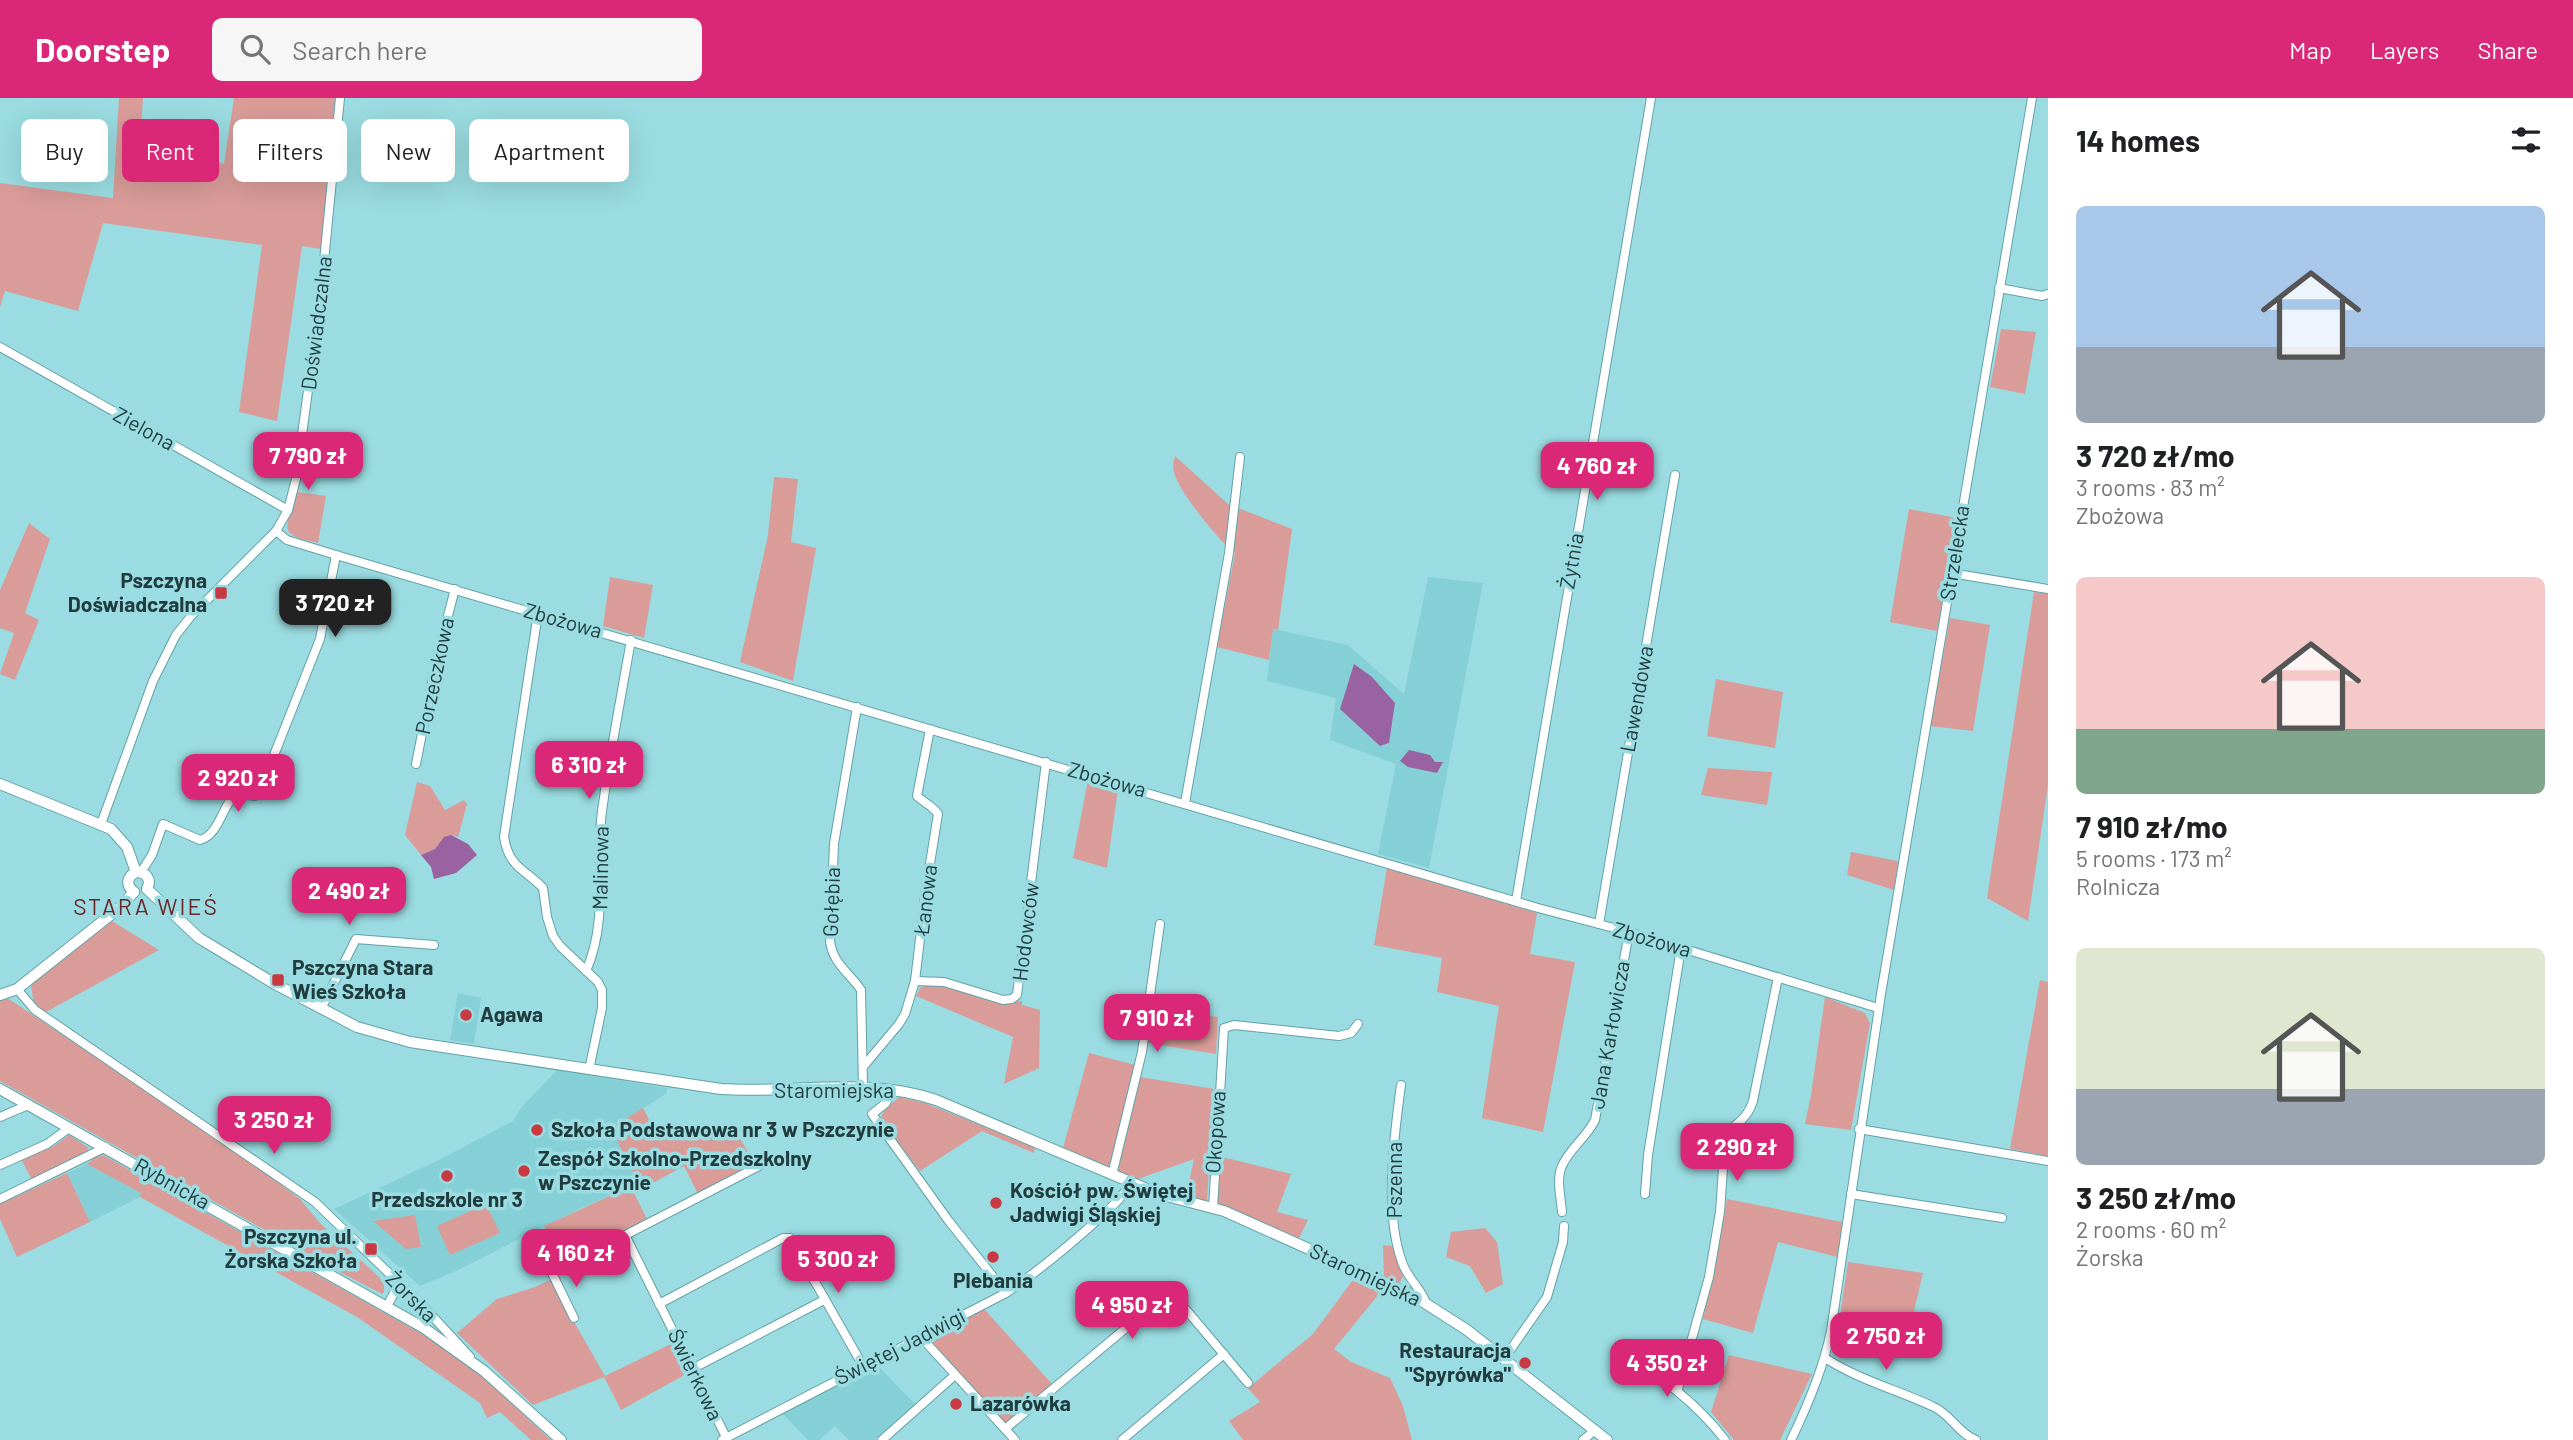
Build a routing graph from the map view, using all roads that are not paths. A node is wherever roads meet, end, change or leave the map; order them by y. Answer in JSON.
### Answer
{"nodes":[{"id":1,"x":340,"y":98,"type":"edge"},
{"id":2,"x":1651,"y":98,"type":"edge"},
{"id":3,"x":2032,"y":98,"type":"edge"},
{"id":4,"x":1999,"y":288,"type":"junction"},
{"id":5,"x":2048,"y":294,"type":"edge"},
{"id":6,"x":0,"y":347,"type":"edge"},
{"id":7,"x":1240,"y":457,"type":"dead end"},
{"id":8,"x":1675,"y":475,"type":"dead end"},
{"id":9,"x":288,"y":510,"type":"junction"},
{"id":10,"x":276,"y":531,"type":"junction"},
{"id":11,"x":336,"y":555,"type":"junction"},
{"id":12,"x":1951,"y":573,"type":"junction"},
{"id":13,"x":455,"y":589,"type":"junction"},
{"id":14,"x":2048,"y":589,"type":"edge"},
{"id":15,"x":538,"y":613,"type":"junction"},
{"id":16,"x":631,"y":640,"type":"junction"},
{"id":17,"x":857,"y":707,"type":"junction"},
{"id":18,"x":930,"y":729,"type":"junction"},
{"id":19,"x":1046,"y":762,"type":"junction"},
{"id":20,"x":416,"y":764,"type":"dead end"},
{"id":21,"x":0,"y":784,"type":"edge"},
{"id":22,"x":1185,"y":803,"type":"junction"},
{"id":23,"x":101,"y":824,"type":"junction"},
{"id":24,"x":138,"y":872,"type":"junction"},
{"id":25,"x":148,"y":889,"type":"junction"},
{"id":26,"x":134,"y":892,"type":"junction"},
{"id":27,"x":1516,"y":901,"type":"junction"},
{"id":28,"x":1160,"y":924,"type":"dead end"},
{"id":29,"x":1599,"y":924,"type":"junction"},
{"id":30,"x":1629,"y":932,"type":"junction"},
{"id":31,"x":434,"y":945,"type":"dead end"},
{"id":32,"x":1681,"y":948,"type":"junction"},
{"id":33,"x":586,"y":971,"type":"junction"},
{"id":34,"x":1778,"y":977,"type":"junction"},
{"id":35,"x":915,"y":982,"type":"junction"},
{"id":36,"x":17,"y":989,"type":"junction"},
{"id":37,"x":0,"y":995,"type":"edge"},
{"id":38,"x":1878,"y":1008,"type":"junction"},
{"id":39,"x":321,"y":1009,"type":"junction"},
{"id":40,"x":1358,"y":1024,"type":"dead end"},
{"id":41,"x":863,"y":1066,"type":"junction"},
{"id":42,"x":589,"y":1070,"type":"junction"},
{"id":43,"x":1401,"y":1084,"type":"dead end"},
{"id":44,"x":863,"y":1087,"type":"junction"},
{"id":45,"x":0,"y":1089,"type":"edge"},
{"id":46,"x":892,"y":1089,"type":"junction"},
{"id":47,"x":28,"y":1105,"type":"junction"},
{"id":48,"x":0,"y":1117,"type":"edge"},
{"id":49,"x":69,"y":1128,"type":"junction"},
{"id":50,"x":1859,"y":1129,"type":"junction"},
{"id":51,"x":106,"y":1147,"type":"junction"},
{"id":52,"x":2048,"y":1161,"type":"edge"},
{"id":53,"x":0,"y":1165,"type":"edge"},
{"id":54,"x":761,"y":1165,"type":"dead end"},
{"id":55,"x":1112,"y":1175,"type":"junction"},
{"id":56,"x":1130,"y":1183,"type":"junction"},
{"id":57,"x":1645,"y":1194,"type":"dead end"},
{"id":58,"x":1851,"y":1194,"type":"junction"},
{"id":59,"x":0,"y":1199,"type":"edge"},
{"id":60,"x":1213,"y":1208,"type":"junction"},
{"id":61,"x":1562,"y":1212,"type":"dead end"},
{"id":62,"x":2002,"y":1218,"type":"dead end"},
{"id":63,"x":1564,"y":1226,"type":"dead end"},
{"id":64,"x":626,"y":1237,"type":"junction"},
{"id":65,"x":1407,"y":1275,"type":"junction"},
{"id":66,"x":399,"y":1284,"type":"junction"},
{"id":67,"x":1398,"y":1289,"type":"junction"},
{"id":68,"x":1006,"y":1293,"type":"junction"},
{"id":69,"x":824,"y":1300,"type":"junction"},
{"id":70,"x":1426,"y":1303,"type":"junction"},
{"id":71,"x":659,"y":1304,"type":"junction"},
{"id":72,"x":387,"y":1306,"type":"junction"},
{"id":73,"x":574,"y":1318,"type":"dead end"},
{"id":74,"x":920,"y":1336,"type":"junction"},
{"id":75,"x":1618,"y":1349,"type":"dead end"},
{"id":76,"x":1224,"y":1354,"type":"junction"},
{"id":77,"x":1825,"y":1358,"type":"junction"},
{"id":78,"x":1504,"y":1359,"type":"junction"},
{"id":79,"x":863,"y":1366,"type":"junction"},
{"id":80,"x":692,"y":1369,"type":"junction"},
{"id":81,"x":484,"y":1371,"type":"junction"},
{"id":82,"x":955,"y":1374,"type":"junction"},
{"id":83,"x":1248,"y":1383,"type":"dead end"},
{"id":84,"x":1678,"y":1389,"type":"junction"},
{"id":85,"x":1005,"y":1429,"type":"junction"},
{"id":86,"x":1595,"y":1430,"type":"junction"},
{"id":87,"x":724,"y":1439,"type":"edge"},
{"id":88,"x":561,"y":1440,"type":"edge"},
{"id":89,"x":881,"y":1440,"type":"edge"},
{"id":90,"x":1015,"y":1440,"type":"edge"},
{"id":91,"x":1122,"y":1440,"type":"edge"},
{"id":92,"x":1583,"y":1440,"type":"edge"},
{"id":93,"x":1607,"y":1440,"type":"edge"},
{"id":94,"x":1725,"y":1440,"type":"edge"},
{"id":95,"x":1791,"y":1440,"type":"edge"},
{"id":96,"x":1976,"y":1440,"type":"edge"}],
"edges":[{"from":1,"to":9,"type":"street","name":"Doświadczalna"},
{"from":2,"to":27,"type":"street","name":"Żytnia"},
{"from":3,"to":4,"type":"street","name":"Strzelecka"},
{"from":4,"to":5,"type":"street"},
{"from":4,"to":12,"type":"street","name":"Strzelecka"},
{"from":6,"to":9,"type":"street","name":"Zielona"},
{"from":7,"to":22,"type":"street"},
{"from":8,"to":29,"type":"street","name":"Lawendowa"},
{"from":9,"to":10,"type":"street","name":"Doświadczalna"},
{"from":10,"to":11,"type":"street","name":"Zbożowa"},
{"from":10,"to":23,"type":"street","name":"Doświadczalna"},
{"from":11,"to":13,"type":"street","name":"Zbożowa"},
{"from":11,"to":24,"type":"street"},
{"from":12,"to":14,"type":"street"},
{"from":12,"to":38,"type":"street","name":"Strzelecka"},
{"from":13,"to":15,"type":"street","name":"Zbożowa"},
{"from":13,"to":20,"type":"street","name":"Porzeczkowa"},
{"from":15,"to":16,"type":"street","name":"Zbożowa"},
{"from":15,"to":33,"type":"street"},
{"from":16,"to":17,"type":"street","name":"Zbożowa"},
{"from":16,"to":33,"type":"street","name":"Malinowa"},
{"from":17,"to":18,"type":"street","name":"Zbożowa"},
{"from":17,"to":41,"type":"street","name":"Gołębia"},
{"from":18,"to":19,"type":"street","name":"Zbożowa"},
{"from":18,"to":35,"type":"street","name":"Łanowa"},
{"from":19,"to":22,"type":"street","name":"Zbożowa"},
{"from":19,"to":35,"type":"street","name":"Hodowców"},
{"from":21,"to":23,"type":"street"},
{"from":22,"to":27,"type":"street","name":"Zbożowa"},
{"from":23,"to":24,"type":"street"},
{"from":24,"to":25,"type":"street"},
{"from":24,"to":26,"type":"street"},
{"from":25,"to":26,"type":"street"},
{"from":25,"to":39,"type":"street","name":"Staromiejska"},
{"from":26,"to":36,"type":"street"},
{"from":27,"to":29,"type":"street","name":"Zbożowa"},
{"from":28,"to":55,"type":"street"},
{"from":29,"to":30,"type":"street","name":"Zbożowa"},
{"from":30,"to":32,"type":"street","name":"Zbożowa"},
{"from":30,"to":61,"type":"street","name":"Jana Karłowicza"},
{"from":31,"to":39,"type":"street"},
{"from":32,"to":34,"type":"street","name":"Zbożowa"},
{"from":32,"to":57,"type":"street"},
{"from":33,"to":42,"type":"street"},
{"from":34,"to":38,"type":"street","name":"Zbożowa"},
{"from":34,"to":84,"type":"street"},
{"from":35,"to":41,"type":"street","name":"Łanowa"},
{"from":36,"to":37,"type":"street"},
{"from":36,"to":66,"type":"street","name":"Żorska"},
{"from":38,"to":50,"type":"street","name":"Strzelecka"},
{"from":39,"to":42,"type":"street","name":"Staromiejska"},
{"from":40,"to":60,"type":"street","name":"Okopowa"},
{"from":41,"to":44,"type":"street","name":"Gołębia"},
{"from":42,"to":44,"type":"street","name":"Staromiejska"},
{"from":43,"to":65,"type":"street","name":"Pszenna"},
{"from":44,"to":46,"type":"street","name":"Staromiejska"},
{"from":45,"to":47,"type":"street","name":"Rybnicka"},
{"from":46,"to":55,"type":"street","name":"Staromiejska"},
{"from":46,"to":68,"type":"street"},
{"from":47,"to":48,"type":"street"},
{"from":47,"to":49,"type":"street","name":"Rybnicka"},
{"from":49,"to":51,"type":"street","name":"Rybnicka"},
{"from":49,"to":53,"type":"street"},
{"from":50,"to":52,"type":"street"},
{"from":50,"to":58,"type":"street","name":"Strzelecka"},
{"from":51,"to":59,"type":"street"},
{"from":51,"to":72,"type":"street","name":"Rybnicka"},
{"from":54,"to":64,"type":"street"},
{"from":55,"to":56,"type":"street","name":"Staromiejska"},
{"from":56,"to":60,"type":"street","name":"Staromiejska"},
{"from":56,"to":68,"type":"street","name":"Świętej Jadwigi"},
{"from":58,"to":62,"type":"street"},
{"from":58,"to":77,"type":"street","name":"Strzelecka"},
{"from":60,"to":67,"type":"street","name":"Staromiejska"},
{"from":63,"to":78,"type":"street"},
{"from":64,"to":71,"type":"street","name":"Świerkowa"},
{"from":64,"to":73,"type":"street"},
{"from":65,"to":67,"type":"street"},
{"from":65,"to":70,"type":"street","name":"Pszenna"},
{"from":66,"to":72,"type":"street"},
{"from":66,"to":81,"type":"street","name":"Żorska"},
{"from":67,"to":70,"type":"street","name":"Staromiejska"},
{"from":68,"to":74,"type":"street","name":"Świętej Jadwigi"},
{"from":69,"to":71,"type":"street"},
{"from":69,"to":79,"type":"street"},
{"from":69,"to":80,"type":"street"},
{"from":70,"to":78,"type":"street","name":"Staromiejska"},
{"from":71,"to":80,"type":"street","name":"Świerkowa"},
{"from":72,"to":81,"type":"street","name":"Rybnicka"},
{"from":74,"to":79,"type":"street","name":"Świętej Jadwigi"},
{"from":74,"to":82,"type":"street"},
{"from":75,"to":84,"type":"street"},
{"from":76,"to":83,"type":"street"},
{"from":76,"to":85,"type":"street"},
{"from":76,"to":91,"type":"street"},
{"from":77,"to":95,"type":"street","name":"Strzelecka"},
{"from":77,"to":96,"type":"street"},
{"from":78,"to":86,"type":"street","name":"Staromiejska"},
{"from":79,"to":87,"type":"street","name":"Świętej Jadwigi"},
{"from":80,"to":87,"type":"street","name":"Świerkowa"},
{"from":81,"to":88,"type":"street","name":"Żorska"},
{"from":82,"to":85,"type":"street"},
{"from":82,"to":89,"type":"street"},
{"from":84,"to":94,"type":"street"},
{"from":85,"to":90,"type":"street"},
{"from":86,"to":92,"type":"street"},
{"from":86,"to":93,"type":"street","name":"Staromiejska"}]}
